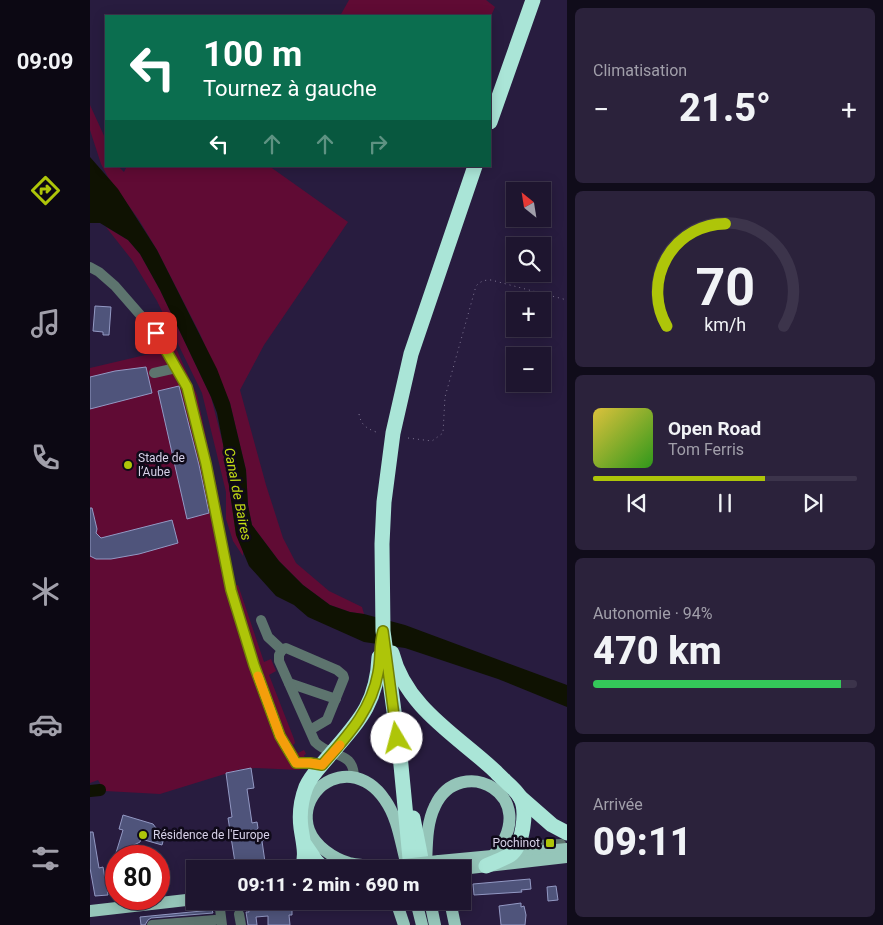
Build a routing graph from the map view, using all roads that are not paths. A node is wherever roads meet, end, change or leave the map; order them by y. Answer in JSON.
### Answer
{"nodes":[{"id":1,"x":532,"y":0,"type":"edge"},
{"id":2,"x":491,"y":119,"type":"edge"},
{"id":3,"x":475,"y":167,"type":"edge"},
{"id":4,"x":90,"y":267,"type":"edge"},
{"id":5,"x":176,"y":368,"type":"junction"},
{"id":6,"x":154,"y":373,"type":"dead end"},
{"id":7,"x":385,"y":610,"type":"junction"},
{"id":8,"x":261,"y":620,"type":"dead end"},
{"id":9,"x":282,"y":650,"type":"junction"},
{"id":10,"x":386,"y":653,"type":"junction"},
{"id":11,"x":289,"y":683,"type":"junction"},
{"id":12,"x":336,"y":699,"type":"junction"},
{"id":13,"x":310,"y":730,"type":"junction"},
{"id":14,"x":332,"y":753,"type":"junction"},
{"id":15,"x":400,"y":755,"type":"junction"},
{"id":16,"x":322,"y":765,"type":"junction"},
{"id":17,"x":354,"y":778,"type":"junction"},
{"id":18,"x":520,"y":797,"type":"junction"},
{"id":19,"x":567,"y":833,"type":"edge"},
{"id":20,"x":304,"y":843,"type":"junction"},
{"id":21,"x":567,"y":847,"type":"edge"},
{"id":22,"x":522,"y":857,"type":"junction"},
{"id":23,"x":567,"y":857,"type":"edge"},
{"id":24,"x":305,"y":860,"type":"edge"},
{"id":25,"x":315,"y":860,"type":"edge"},
{"id":26,"x":343,"y":860,"type":"edge"},
{"id":27,"x":404,"y":860,"type":"edge"},
{"id":28,"x":405,"y":860,"type":"edge"},
{"id":29,"x":422,"y":860,"type":"edge"},
{"id":30,"x":425,"y":860,"type":"edge"},
{"id":31,"x":471,"y":861,"type":"edge"},
{"id":32,"x":490,"y":861,"type":"junction"},
{"id":33,"x":471,"y":866,"type":"edge"},
{"id":34,"x":471,"y":875,"type":"edge"},
{"id":35,"x":186,"y":899,"type":"edge"},
{"id":36,"x":399,"y":910,"type":"edge"},
{"id":37,"x":418,"y":910,"type":"edge"},
{"id":38,"x":432,"y":910,"type":"edge"},
{"id":39,"x":452,"y":910,"type":"edge"},
{"id":40,"x":90,"y":911,"type":"edge"},
{"id":41,"x":239,"y":914,"type":"dead end"},
{"id":42,"x":219,"y":922,"type":"edge"},
{"id":43,"x":174,"y":924,"type":"edge"},
{"id":44,"x":152,"y":925,"type":"edge"},
{"id":45,"x":242,"y":925,"type":"edge"},
{"id":46,"x":404,"y":925,"type":"edge"},
{"id":47,"x":422,"y":925,"type":"edge"},
{"id":48,"x":436,"y":925,"type":"edge"},
{"id":49,"x":455,"y":925,"type":"edge"}],
"edges":[{"from":1,"to":2,"type":"highway"},
{"from":3,"to":7,"type":"highway"},
{"from":4,"to":5,"type":"street"},
{"from":5,"to":6,"type":"street"},
{"from":5,"to":16,"type":"street"},
{"from":7,"to":10,"type":"highway"},
{"from":7,"to":10,"type":"highway"},
{"from":8,"to":9,"type":"street"},
{"from":9,"to":11,"type":"street"},
{"from":9,"to":12,"type":"street"},
{"from":10,"to":14,"type":"highway"},
{"from":10,"to":15,"type":"highway"},
{"from":10,"to":18,"type":"highway"},
{"from":11,"to":12,"type":"street"},
{"from":11,"to":13,"type":"street"},
{"from":12,"to":13,"type":"street"},
{"from":13,"to":14,"type":"street"},
{"from":14,"to":16,"type":"highway"},
{"from":14,"to":17,"type":"street"},
{"from":15,"to":28,"type":"highway"},
{"from":15,"to":29,"type":"highway"},
{"from":16,"to":20,"type":"highway"},
{"from":17,"to":26,"type":"main road"},
{"from":17,"to":27,"type":"main road"},
{"from":18,"to":19,"type":"highway"},
{"from":18,"to":22,"type":"highway"},
{"from":20,"to":24,"type":"highway"},
{"from":20,"to":25,"type":"highway"},
{"from":21,"to":22,"type":"main road"},
{"from":22,"to":23,"type":"main road"},
{"from":22,"to":32,"type":"highway"},
{"from":22,"to":34,"type":"main road"},
{"from":30,"to":32,"type":"main road"},
{"from":31,"to":32,"type":"main road","bridge":true},
{"from":32,"to":33,"type":"main road"},
{"from":35,"to":40,"type":"main road"},
{"from":36,"to":46,"type":"main road"},
{"from":37,"to":47,"type":"main road"},
{"from":38,"to":48,"type":"main road"},
{"from":39,"to":49,"type":"main road"},
{"from":41,"to":45,"type":"street"},
{"from":42,"to":43,"type":"street"},
{"from":43,"to":44,"type":"street"}]}
